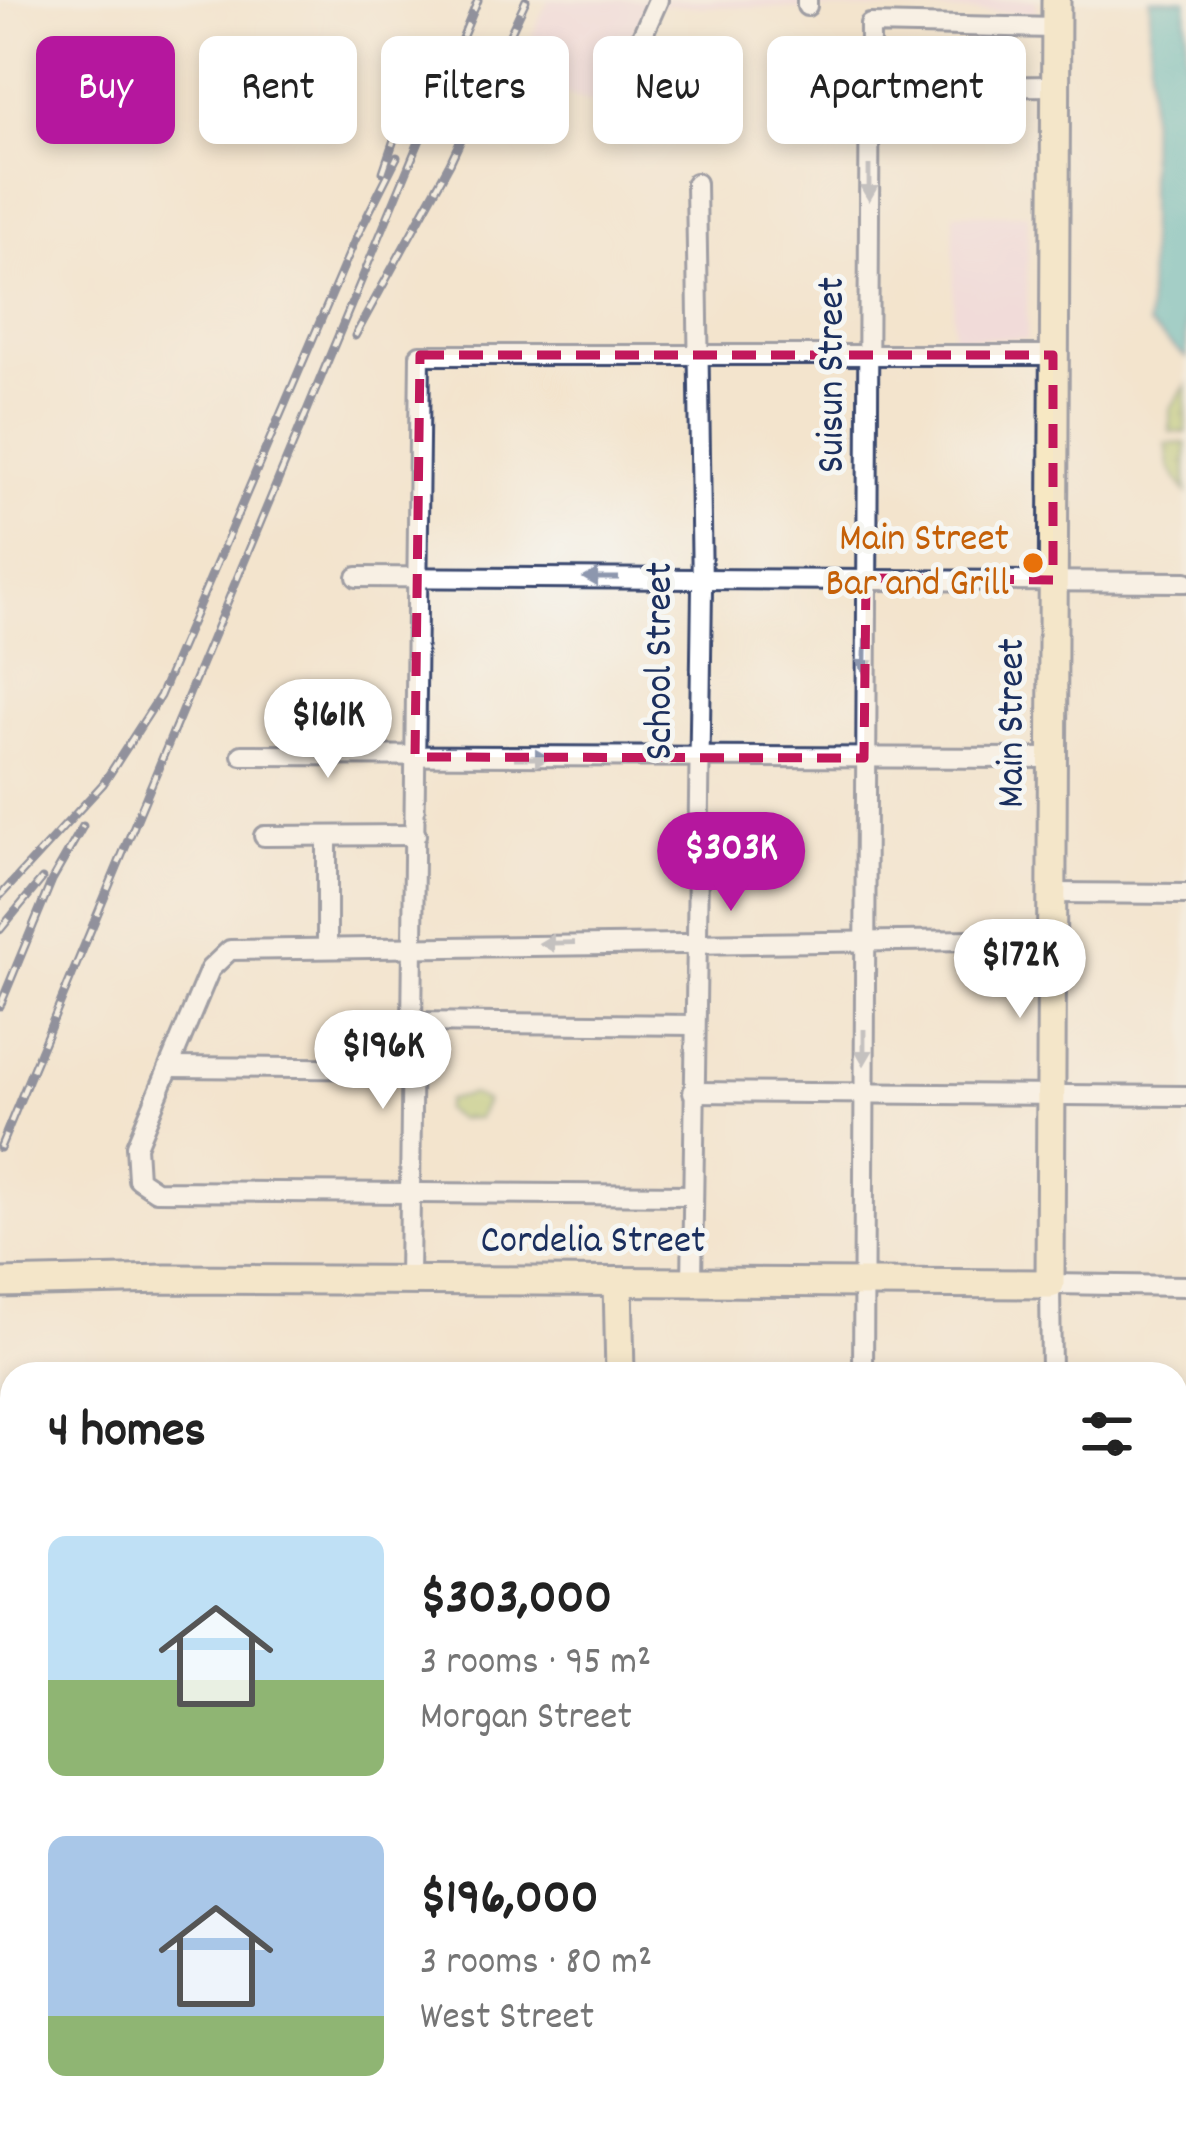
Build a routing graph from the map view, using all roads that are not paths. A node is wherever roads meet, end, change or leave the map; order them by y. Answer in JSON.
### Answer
{"nodes":[{"id":1,"x":658,"y":0,"type":"edge"},
{"id":2,"x":1056,"y":14,"type":"edge"},
{"id":3,"x":642,"y":36,"type":"edge"},
{"id":4,"x":870,"y":36,"type":"edge"},
{"id":5,"x":1026,"y":86,"type":"edge"},
{"id":6,"x":1055,"y":86,"type":"junction"},
{"id":7,"x":869,"y":144,"type":"edge"},
{"id":8,"x":696,"y":183,"type":"dead end"},
{"id":9,"x":868,"y":354,"type":"junction"},
{"id":10,"x":699,"y":355,"type":"junction"},
{"id":11,"x":1054,"y":356,"type":"junction"},
{"id":12,"x":357,"y":577,"type":"dead end"},
{"id":13,"x":418,"y":578,"type":"junction"},
{"id":14,"x":866,"y":578,"type":"junction"},
{"id":15,"x":702,"y":579,"type":"junction"},
{"id":16,"x":1054,"y":580,"type":"junction"},
{"id":17,"x":1186,"y":582,"type":"edge"},
{"id":18,"x":242,"y":755,"type":"dead end"},
{"id":19,"x":415,"y":757,"type":"junction"},
{"id":20,"x":701,"y":758,"type":"junction"},
{"id":21,"x":864,"y":758,"type":"junction"},
{"id":22,"x":1053,"y":758,"type":"junction"},
{"id":23,"x":416,"y":835,"type":"junction"},
{"id":24,"x":264,"y":836,"type":"dead end"},
{"id":25,"x":327,"y":836,"type":"junction"},
{"id":26,"x":1052,"y":893,"type":"junction"},
{"id":27,"x":1186,"y":894,"type":"edge"},
{"id":28,"x":865,"y":939,"type":"junction"},
{"id":29,"x":1052,"y":939,"type":"junction"},
{"id":30,"x":694,"y":941,"type":"junction"},
{"id":31,"x":327,"y":945,"type":"junction"},
{"id":32,"x":411,"y":945,"type":"junction"},
{"id":33,"x":410,"y":1022,"type":"junction"},
{"id":34,"x":693,"y":1024,"type":"junction"},
{"id":35,"x":170,"y":1067,"type":"junction"},
{"id":36,"x":410,"y":1070,"type":"junction"},
{"id":37,"x":693,"y":1092,"type":"junction"},
{"id":38,"x":864,"y":1094,"type":"junction"},
{"id":39,"x":1052,"y":1095,"type":"junction"},
{"id":40,"x":1186,"y":1096,"type":"edge"},
{"id":41,"x":409,"y":1194,"type":"junction"},
{"id":42,"x":692,"y":1195,"type":"junction"},
{"id":43,"x":409,"y":1279,"type":"junction"},
{"id":44,"x":618,"y":1282,"type":"junction"},
{"id":45,"x":0,"y":1283,"type":"edge"},
{"id":46,"x":692,"y":1283,"type":"junction"},
{"id":47,"x":863,"y":1283,"type":"junction"},
{"id":48,"x":1050,"y":1284,"type":"junction"},
{"id":49,"x":1186,"y":1286,"type":"edge"},
{"id":50,"x":620,"y":1362,"type":"edge"},
{"id":51,"x":863,"y":1362,"type":"edge"},
{"id":52,"x":1051,"y":1362,"type":"edge"}],
"edges":[{"from":1,"to":3,"type":"street"},
{"from":2,"to":4,"type":"street","name":"Suisun Street"},
{"from":2,"to":6,"type":"main road","name":"Main Street"},
{"from":5,"to":6,"type":"street"},
{"from":6,"to":11,"type":"main road","name":"Main Street"},
{"from":7,"to":9,"type":"street","name":"Suisun Street","one_way":true},
{"from":8,"to":10,"type":"street","name":"School Street"},
{"from":9,"to":10,"type":"street"},
{"from":9,"to":11,"type":"street"},
{"from":9,"to":14,"type":"street","name":"Suisun Street"},
{"from":10,"to":13,"type":"street"},
{"from":10,"to":15,"type":"street","name":"School Street"},
{"from":11,"to":16,"type":"main road","name":"Main Street"},
{"from":12,"to":13,"type":"street"},
{"from":15,"to":13,"type":"street","one_way":true},
{"from":13,"to":19,"type":"street"},
{"from":14,"to":15,"type":"street"},
{"from":14,"to":16,"type":"street"},
{"from":14,"to":21,"type":"street","name":"Suisun Street","one_way":true},
{"from":15,"to":20,"type":"street","name":"School Street"},
{"from":16,"to":17,"type":"street"},
{"from":16,"to":22,"type":"main road","name":"Main Street"},
{"from":18,"to":19,"type":"street"},
{"from":19,"to":20,"type":"street","one_way":true},
{"from":19,"to":23,"type":"street"},
{"from":20,"to":21,"type":"street"},
{"from":20,"to":30,"type":"street","name":"School Street"},
{"from":21,"to":22,"type":"street"},
{"from":21,"to":28,"type":"street","name":"Suisun Street"},
{"from":22,"to":26,"type":"main road","name":"Main Street"},
{"from":23,"to":25,"type":"street"},
{"from":23,"to":32,"type":"street"},
{"from":24,"to":25,"type":"street"},
{"from":25,"to":31,"type":"street"},
{"from":26,"to":27,"type":"street"},
{"from":26,"to":29,"type":"main road","name":"Main Street"},
{"from":28,"to":29,"type":"street"},
{"from":28,"to":30,"type":"street"},
{"from":28,"to":38,"type":"street","name":"Suisun Street","one_way":true},
{"from":29,"to":39,"type":"main road","name":"Main Street"},
{"from":30,"to":32,"type":"street","one_way":true},
{"from":30,"to":34,"type":"street","name":"School Street"},
{"from":31,"to":32,"type":"street"},
{"from":31,"to":35,"type":"street"},
{"from":32,"to":33,"type":"street"},
{"from":33,"to":34,"type":"street"},
{"from":33,"to":36,"type":"street"},
{"from":34,"to":37,"type":"street","name":"School Street"},
{"from":35,"to":36,"type":"street"},
{"from":35,"to":41,"type":"street"},
{"from":36,"to":41,"type":"street"},
{"from":37,"to":38,"type":"street"},
{"from":37,"to":42,"type":"street","name":"School Street"},
{"from":38,"to":39,"type":"street"},
{"from":38,"to":47,"type":"street","name":"Suisun Street"},
{"from":39,"to":40,"type":"street"},
{"from":39,"to":48,"type":"main road","name":"Main Street"},
{"from":41,"to":42,"type":"street"},
{"from":41,"to":43,"type":"street"},
{"from":42,"to":46,"type":"street","name":"School Street"},
{"from":43,"to":44,"type":"main road","name":"Cordelia Street"},
{"from":43,"to":45,"type":"main road","name":"Cordelia Street"},
{"from":44,"to":46,"type":"main road","name":"Cordelia Street"},
{"from":44,"to":50,"type":"main road"},
{"from":46,"to":47,"type":"main road","name":"Cordelia Street"},
{"from":47,"to":48,"type":"main road","name":"Cordelia Street"},
{"from":47,"to":51,"type":"street","name":"Suisun Street"},
{"from":48,"to":49,"type":"street","name":"Cordelia Street"},
{"from":48,"to":52,"type":"street","name":"Main Street"}]}
